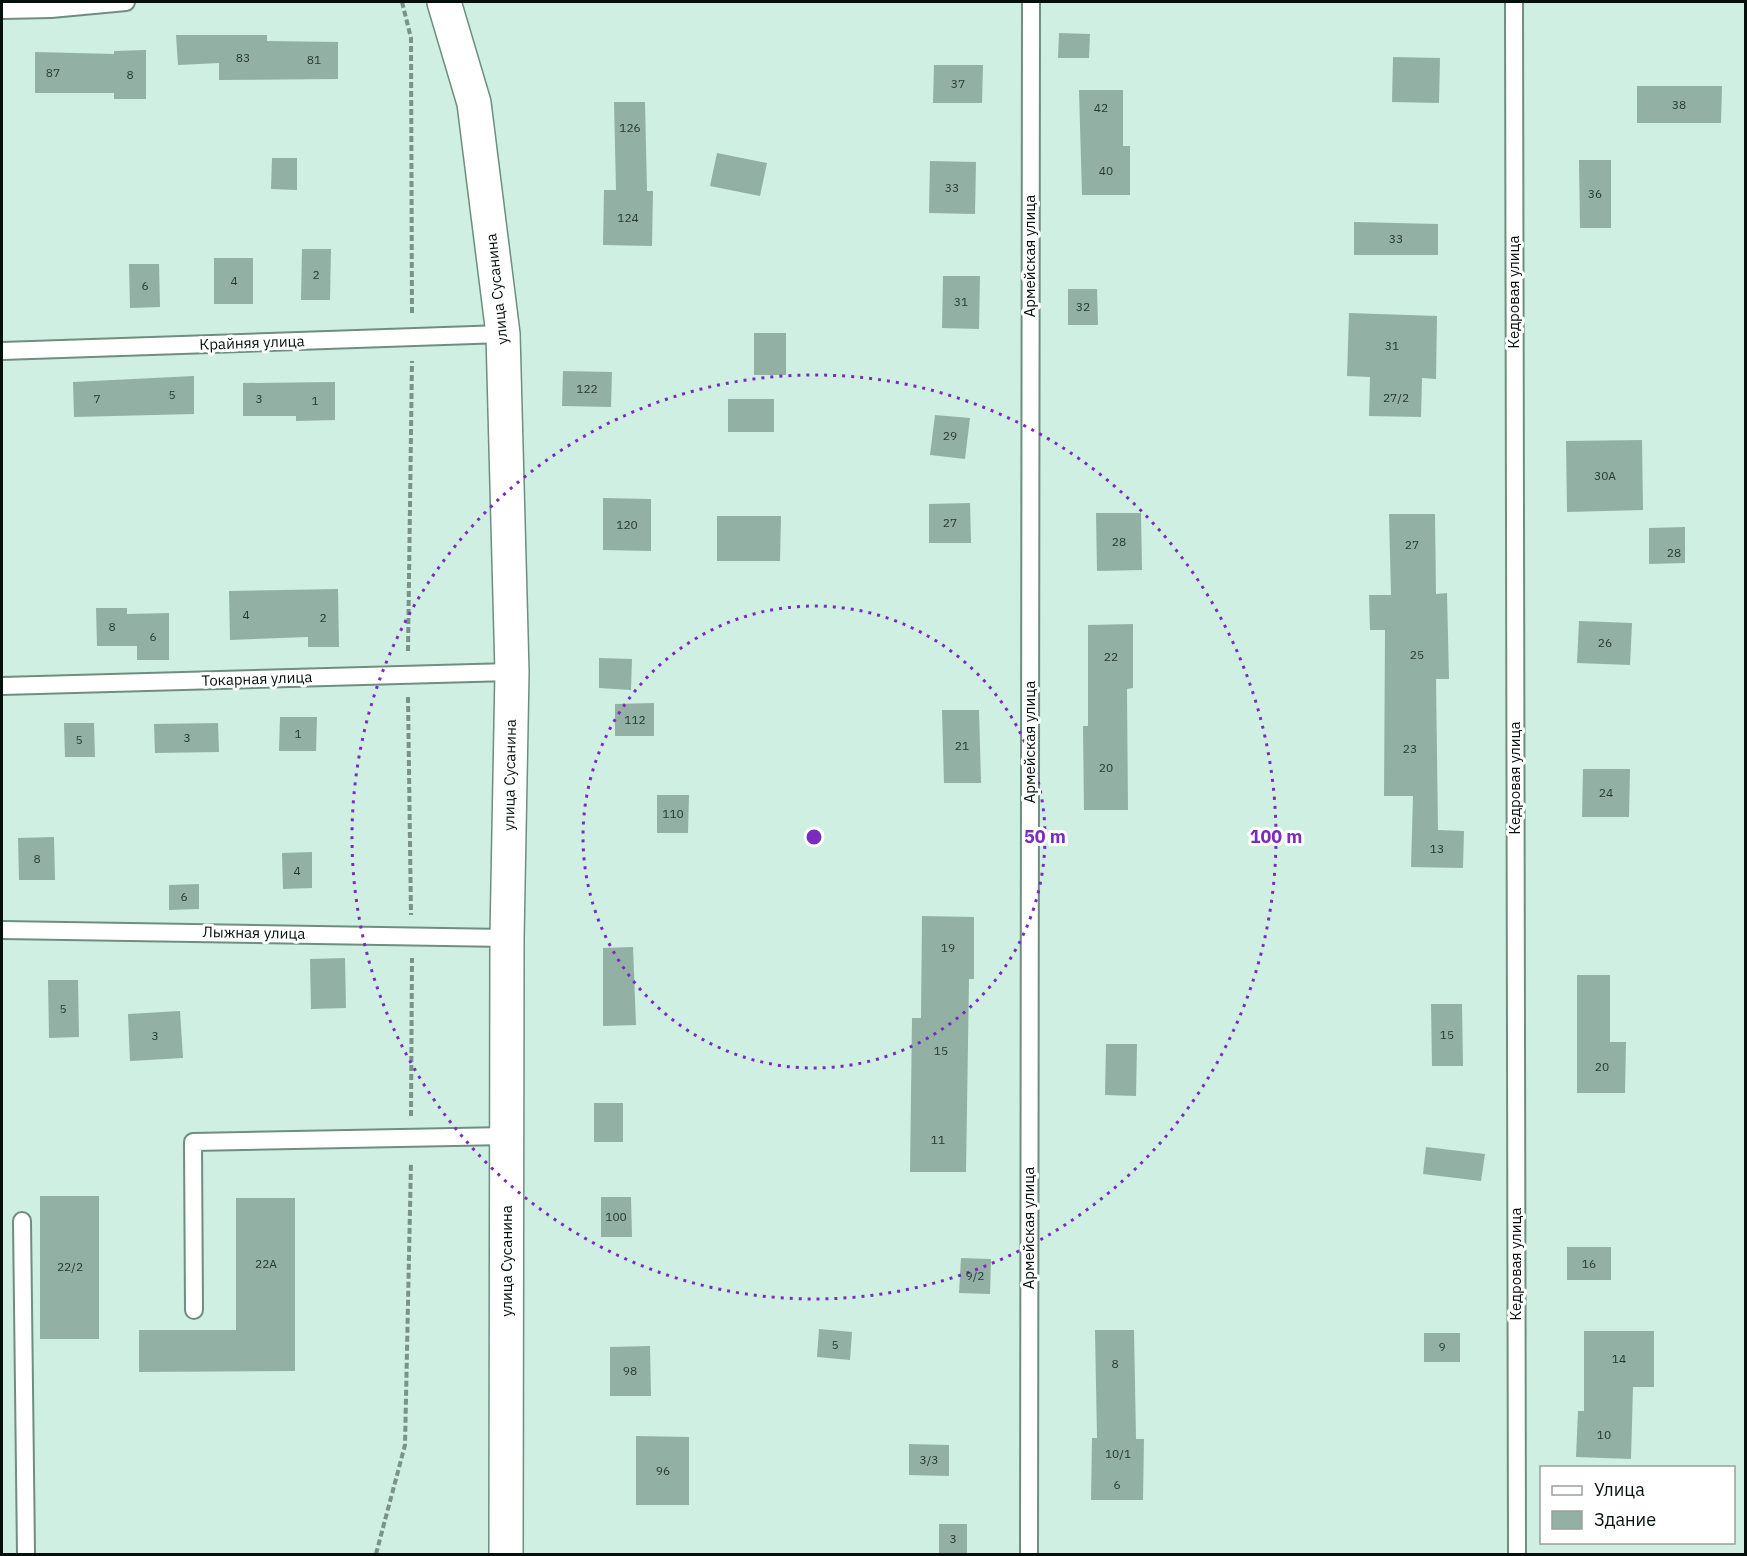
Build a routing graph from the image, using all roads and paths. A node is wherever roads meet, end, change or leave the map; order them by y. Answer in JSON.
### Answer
{"nodes":[{"id":1,"x":126,"y":2,"type":"edge"},
{"id":2,"x":402,"y":2,"type":"edge"},
{"id":3,"x":444,"y":2,"type":"edge"},
{"id":4,"x":1031,"y":2,"type":"edge"},
{"id":5,"x":1514,"y":2,"type":"edge"},
{"id":6,"x":2,"y":10,"type":"edge"},
{"id":7,"x":503,"y":334,"type":"junction"},
{"id":8,"x":412,"y":338,"type":"junction"},
{"id":9,"x":2,"y":351,"type":"edge"},
{"id":10,"x":512,"y":672,"type":"junction"},
{"id":11,"x":2,"y":686,"type":"edge"},
{"id":12,"x":2,"y":930,"type":"edge"},
{"id":13,"x":507,"y":938,"type":"junction"},
{"id":14,"x":507,"y":1137,"type":"junction"},
{"id":15,"x":22,"y":1221,"type":"dead end"},
{"id":16,"x":194,"y":1310,"type":"dead end"},
{"id":17,"x":26,"y":1554,"type":"edge"},
{"id":18,"x":506,"y":1554,"type":"edge"},
{"id":19,"x":1029,"y":1554,"type":"edge"},
{"id":20,"x":1516,"y":1554,"type":"edge"}],
"edges":[{"from":1,"to":6,"type":"lane"},
{"from":2,"to":8,"type":"path"},
{"from":3,"to":7,"type":"street","name":"улица Сусанина"},
{"from":4,"to":19,"type":"lane","name":"Армейская улица"},
{"from":5,"to":20,"type":"lane","name":"Кедровая улица"},
{"from":7,"to":8,"type":"lane","name":"Крайняя улица"},
{"from":7,"to":10,"type":"street","name":"улица Сусанина"},
{"from":8,"to":9,"type":"lane","name":"Крайняя улица"},
{"from":10,"to":11,"type":"lane","name":"Токарная улица"},
{"from":10,"to":13,"type":"street","name":"улица Сусанина"},
{"from":12,"to":13,"type":"lane","name":"Лыжная улица"},
{"from":13,"to":14,"type":"street","name":"улица Сусанина"},
{"from":14,"to":16,"type":"lane"},
{"from":14,"to":18,"type":"street","name":"улица Сусанина"},
{"from":15,"to":17,"type":"lane"}]}
